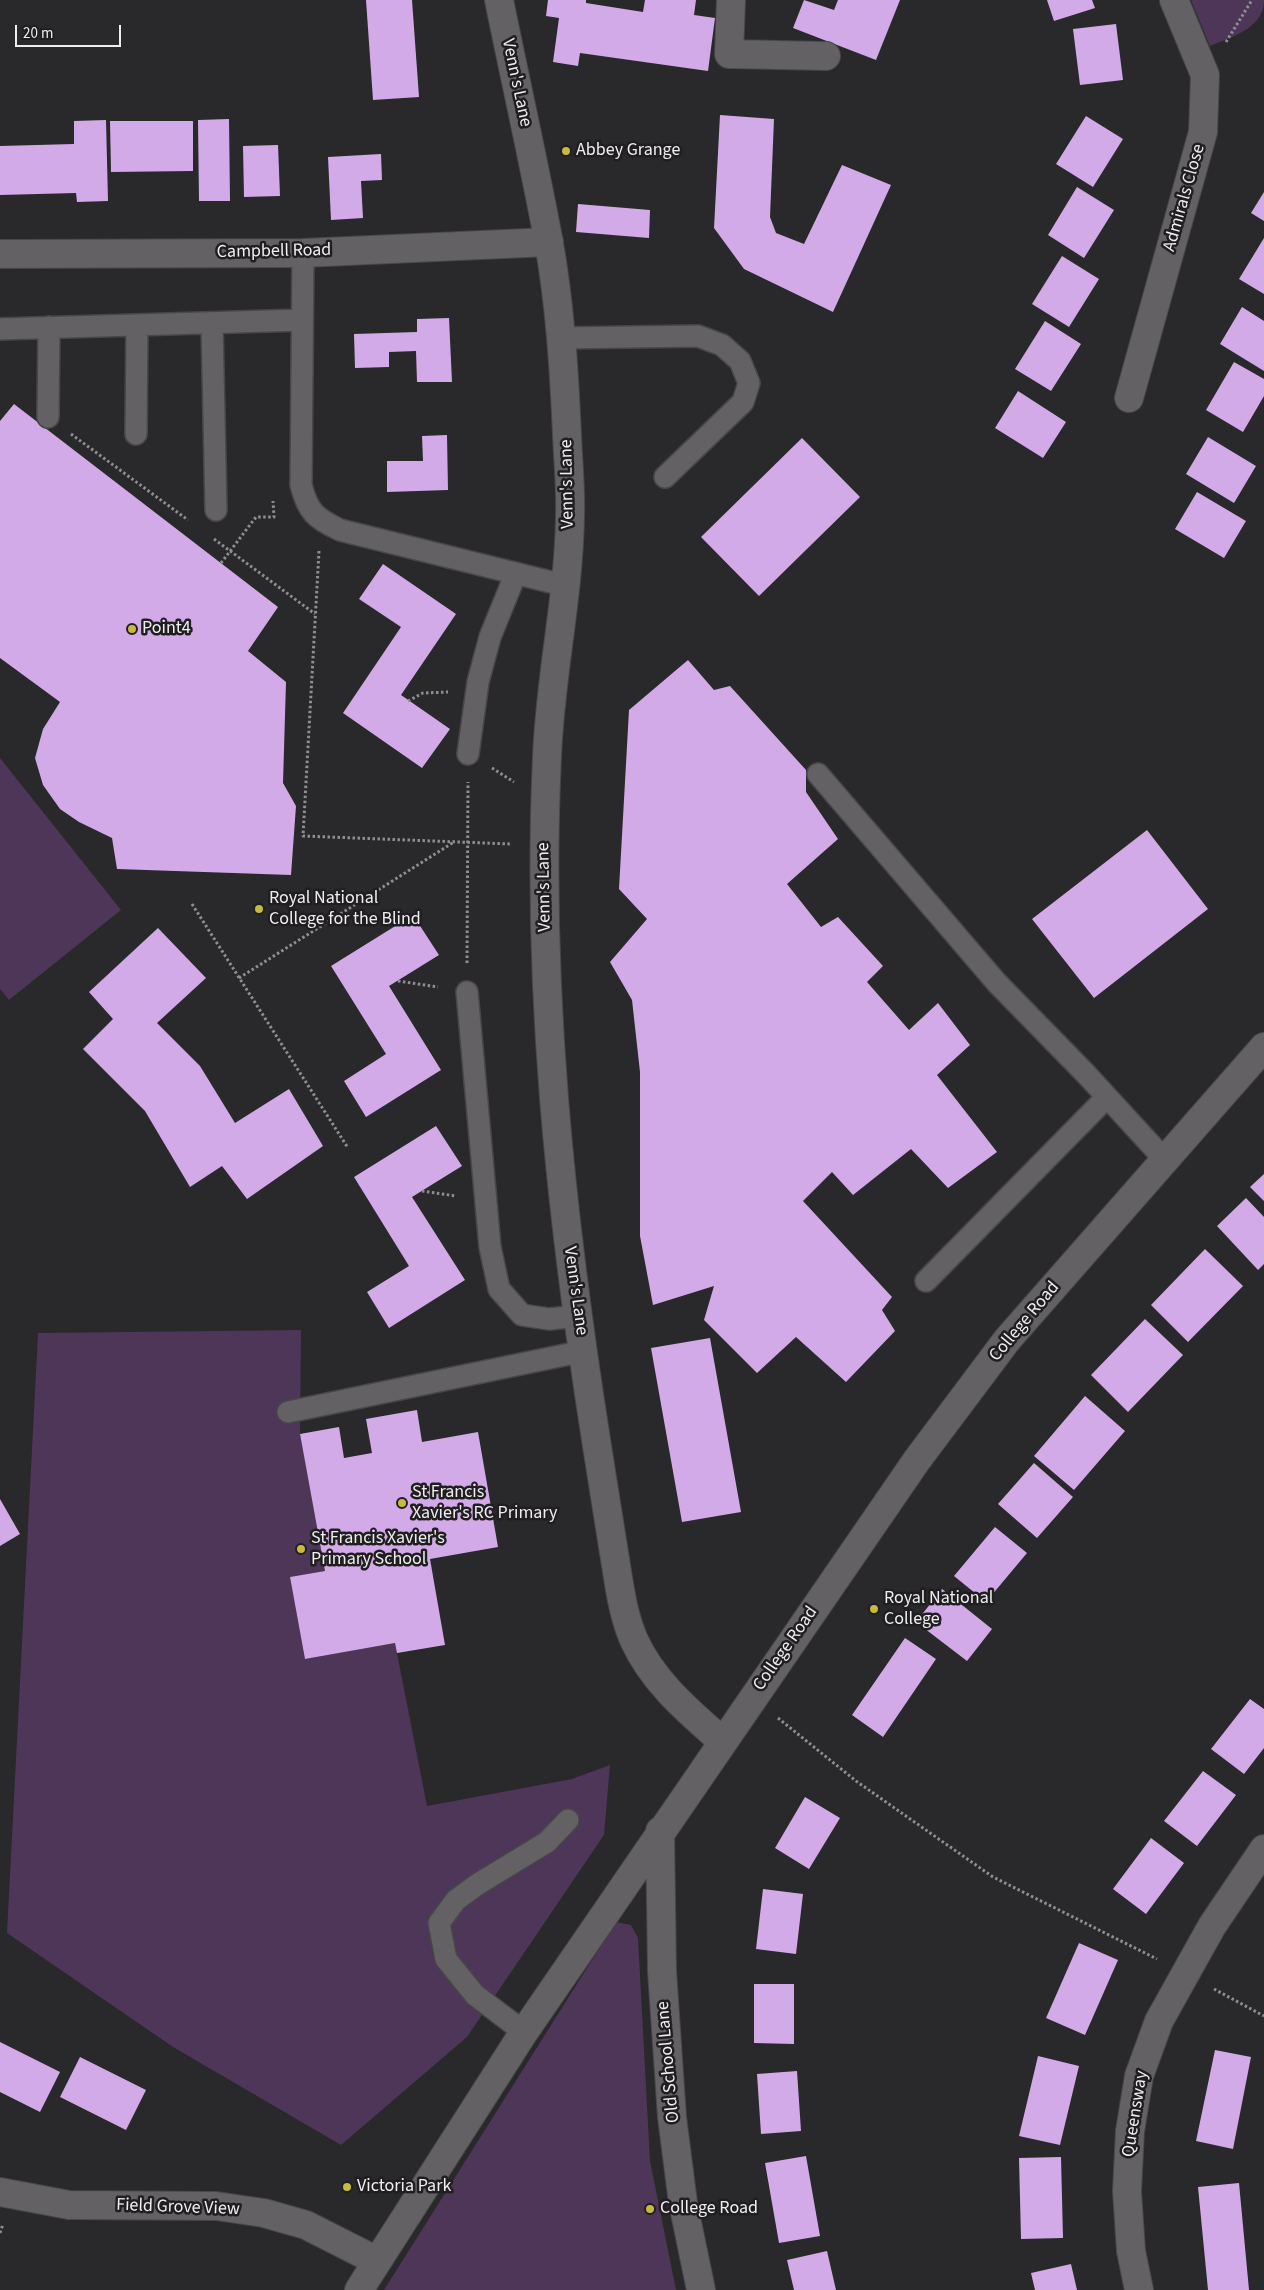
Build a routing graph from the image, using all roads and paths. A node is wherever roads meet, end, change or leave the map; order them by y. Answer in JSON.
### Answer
{"nodes":[{"id":1,"x":499,"y":0,"type":"edge"},
{"id":2,"x":731,"y":0,"type":"edge"},
{"id":3,"x":1174,"y":0,"type":"edge"},
{"id":4,"x":1252,"y":0,"type":"edge"},
{"id":5,"x":826,"y":56,"type":"dead end"},
{"id":6,"x":1205,"y":75,"type":"junction"},
{"id":7,"x":548,"y":242,"type":"junction"},
{"id":8,"x":303,"y":252,"type":"junction"},
{"id":9,"x":0,"y":254,"type":"edge"},
{"id":10,"x":302,"y":320,"type":"junction"},
{"id":11,"x":212,"y":324,"type":"junction"},
{"id":12,"x":137,"y":325,"type":"junction"},
{"id":13,"x":48,"y":328,"type":"junction"},
{"id":14,"x":0,"y":329,"type":"edge"},
{"id":15,"x":561,"y":338,"type":"junction"},
{"id":16,"x":1129,"y":398,"type":"dead end"},
{"id":17,"x":48,"y":417,"type":"joint"},
{"id":18,"x":136,"y":434,"type":"dead end"},
{"id":19,"x":665,"y":477,"type":"dead end"},
{"id":20,"x":273,"y":498,"type":"dead end"},
{"id":21,"x":216,"y":510,"type":"dead end"},
{"id":22,"x":321,"y":521,"type":"junction"},
{"id":23,"x":191,"y":522,"type":"dead end"},
{"id":24,"x":207,"y":534,"type":"dead end"},
{"id":25,"x":231,"y":552,"type":"junction"},
{"id":26,"x":221,"y":564,"type":"dead end"},
{"id":27,"x":516,"y":573,"type":"junction"},
{"id":28,"x":567,"y":586,"type":"junction"},
{"id":29,"x":316,"y":614,"type":"junction"},
{"id":30,"x":476,"y":699,"type":"junction"},
{"id":31,"x":408,"y":700,"type":"dead end"},
{"id":32,"x":468,"y":754,"type":"junction"},
{"id":33,"x":818,"y":774,"type":"dead end"},
{"id":34,"x":545,"y":802,"type":"junction"},
{"id":35,"x":455,"y":842,"type":"junction"},
{"id":36,"x":469,"y":842,"type":"junction"},
{"id":37,"x":544,"y":845,"type":"junction"},
{"id":38,"x":192,"y":904,"type":"dead end"},
{"id":39,"x":239,"y":978,"type":"junction"},
{"id":40,"x":398,"y":980,"type":"dead end"},
{"id":41,"x":467,"y":992,"type":"junction"},
{"id":42,"x":1264,"y":1047,"type":"edge"},
{"id":43,"x":1107,"y":1098,"type":"junction"},
{"id":44,"x":348,"y":1148,"type":"dead end"},
{"id":45,"x":1165,"y":1160,"type":"junction"},
{"id":46,"x":926,"y":1282,"type":"dead end"},
{"id":47,"x":579,"y":1316,"type":"junction"},
{"id":48,"x":584,"y":1351,"type":"junction"},
{"id":49,"x":288,"y":1412,"type":"dead end"},
{"id":50,"x":752,"y":1697,"type":"junction"},
{"id":51,"x":722,"y":1741,"type":"junction"},
{"id":52,"x":568,"y":1820,"type":"dead end"},
{"id":53,"x":660,"y":1831,"type":"junction"},
{"id":54,"x":1264,"y":1849,"type":"edge"},
{"id":55,"x":1186,"y":1974,"type":"junction"},
{"id":56,"x":1264,"y":2016,"type":"edge"},
{"id":57,"x":524,"y":2032,"type":"junction"},
{"id":58,"x":0,"y":2192,"type":"edge"},
{"id":59,"x":377,"y":2260,"type":"junction"},
{"id":60,"x":360,"y":2290,"type":"edge"},
{"id":61,"x":701,"y":2290,"type":"edge"},
{"id":62,"x":1139,"y":2290,"type":"edge"}],
"edges":[{"from":1,"to":7,"type":"street","name":"Venn's Lane"},
{"from":2,"to":5,"type":"street"},
{"from":3,"to":6,"type":"street","name":"Admirals Close"},
{"from":4,"to":6,"type":"path"},
{"from":6,"to":16,"type":"street","name":"Admirals Close"},
{"from":7,"to":8,"type":"street","name":"Campbell Road"},
{"from":7,"to":15,"type":"street","name":"Venn's Lane"},
{"from":8,"to":9,"type":"street","name":"Campbell Road"},
{"from":8,"to":10,"type":"lane"},
{"from":10,"to":11,"type":"lane"},
{"from":10,"to":22,"type":"lane"},
{"from":11,"to":12,"type":"lane"},
{"from":11,"to":21,"type":"lane"},
{"from":12,"to":13,"type":"lane"},
{"from":12,"to":18,"type":"lane"},
{"from":13,"to":14,"type":"lane"},
{"from":13,"to":17,"type":"lane"},
{"from":15,"to":19,"type":"lane"},
{"from":15,"to":28,"type":"street","name":"Venn's Lane"},
{"from":17,"to":23,"type":"path"},
{"from":20,"to":25,"type":"path"},
{"from":22,"to":27,"type":"lane"},
{"from":22,"to":29,"type":"path"},
{"from":24,"to":25,"type":"path"},
{"from":25,"to":26,"type":"path"},
{"from":25,"to":29,"type":"path"},
{"from":27,"to":28,"type":"lane"},
{"from":27,"to":30,"type":"lane"},
{"from":28,"to":34,"type":"street","name":"Venn's Lane"},
{"from":29,"to":35,"type":"path"},
{"from":30,"to":31,"type":"path"},
{"from":30,"to":32,"type":"lane"},
{"from":32,"to":34,"type":"path"},
{"from":32,"to":36,"type":"path"},
{"from":33,"to":43,"type":"lane"},
{"from":34,"to":37,"type":"street","name":"Venn's Lane"},
{"from":35,"to":36,"type":"path"},
{"from":35,"to":39,"type":"path"},
{"from":36,"to":37,"type":"path"},
{"from":36,"to":41,"type":"path"},
{"from":37,"to":47,"type":"street","name":"Venn's Lane"},
{"from":38,"to":39,"type":"path"},
{"from":39,"to":44,"type":"path"},
{"from":40,"to":41,"type":"path"},
{"from":41,"to":47,"type":"lane"},
{"from":42,"to":45,"type":"street","name":"College Road"},
{"from":43,"to":45,"type":"lane"},
{"from":43,"to":46,"type":"lane"},
{"from":45,"to":50,"type":"street","name":"College Road"},
{"from":47,"to":48,"type":"street","name":"Venn's Lane"},
{"from":48,"to":49,"type":"lane"},
{"from":48,"to":51,"type":"street","name":"Venn's Lane"},
{"from":50,"to":51,"type":"street","name":"College Road"},
{"from":50,"to":55,"type":"path"},
{"from":51,"to":53,"type":"street","name":"College Road"},
{"from":52,"to":57,"type":"lane"},
{"from":53,"to":57,"type":"street","name":"College Road"},
{"from":53,"to":61,"type":"street","name":"Old School Lane"},
{"from":54,"to":55,"type":"street","name":"Queensway"},
{"from":55,"to":56,"type":"path"},
{"from":55,"to":62,"type":"street","name":"Queensway"},
{"from":57,"to":59,"type":"street","name":"College Road"},
{"from":58,"to":59,"type":"street","name":"Field Grove View"},
{"from":59,"to":60,"type":"street","name":"College Road"}]}
